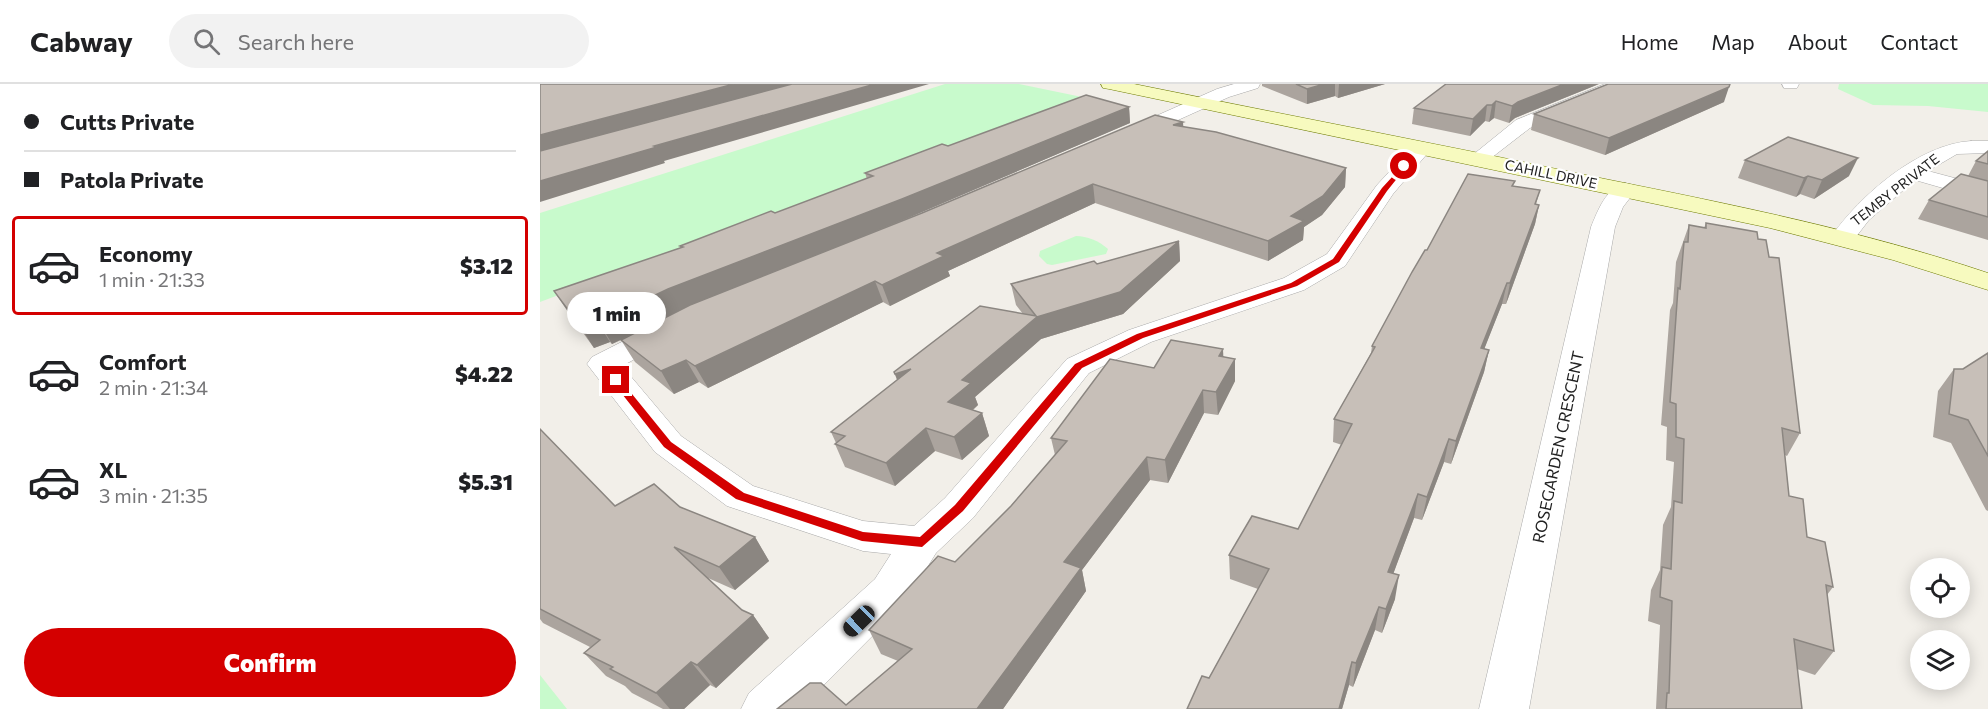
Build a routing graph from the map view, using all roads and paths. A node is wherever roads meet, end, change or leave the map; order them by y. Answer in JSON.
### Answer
{"nodes":[{"id":1,"x":1109,"y":84,"type":"edge"},
{"id":2,"x":1252,"y":84,"type":"edge"},
{"id":3,"x":1620,"y":84,"type":"edge"},
{"id":4,"x":1204,"y":104,"type":"junction"},
{"id":5,"x":1109,"y":144,"type":"edge"},
{"id":6,"x":1988,"y":147,"type":"edge"},
{"id":7,"x":1422,"y":148,"type":"junction"},
{"id":8,"x":1479,"y":158,"type":"junction"},
{"id":9,"x":1913,"y":172,"type":"junction"},
{"id":10,"x":1625,"y":190,"type":"junction"},
{"id":11,"x":1988,"y":194,"type":"edge"},
{"id":12,"x":1843,"y":237,"type":"junction"},
{"id":13,"x":1988,"y":282,"type":"edge"},
{"id":14,"x":691,"y":318,"type":"edge"},
{"id":15,"x":922,"y":542,"type":"junction"},
{"id":16,"x":766,"y":709,"type":"edge"},
{"id":17,"x":1504,"y":709,"type":"edge"}],
"edges":[{"from":1,"to":4,"type":"street","name":"CAHILL DRIVE"},
{"from":2,"to":4,"type":"street"},
{"from":3,"to":8,"type":"street"},
{"from":4,"to":5,"type":"street"},
{"from":4,"to":7,"type":"street","name":"CAHILL DRIVE"},
{"from":6,"to":9,"type":"street","name":"TEMBY PRIVATE"},
{"from":7,"to":8,"type":"street","name":"CAHILL DRIVE"},
{"from":7,"to":15,"type":"street"},
{"from":8,"to":10,"type":"street","name":"CAHILL DRIVE"},
{"from":9,"to":11,"type":"street"},
{"from":9,"to":12,"type":"street","name":"TEMBY PRIVATE"},
{"from":10,"to":12,"type":"street","name":"CAHILL DRIVE"},
{"from":10,"to":17,"type":"street","name":"ROSEGARDEN CRESCENT"},
{"from":12,"to":13,"type":"street","name":"CAHILL DRIVE"},
{"from":14,"to":15,"type":"street"},
{"from":15,"to":16,"type":"street"}]}
